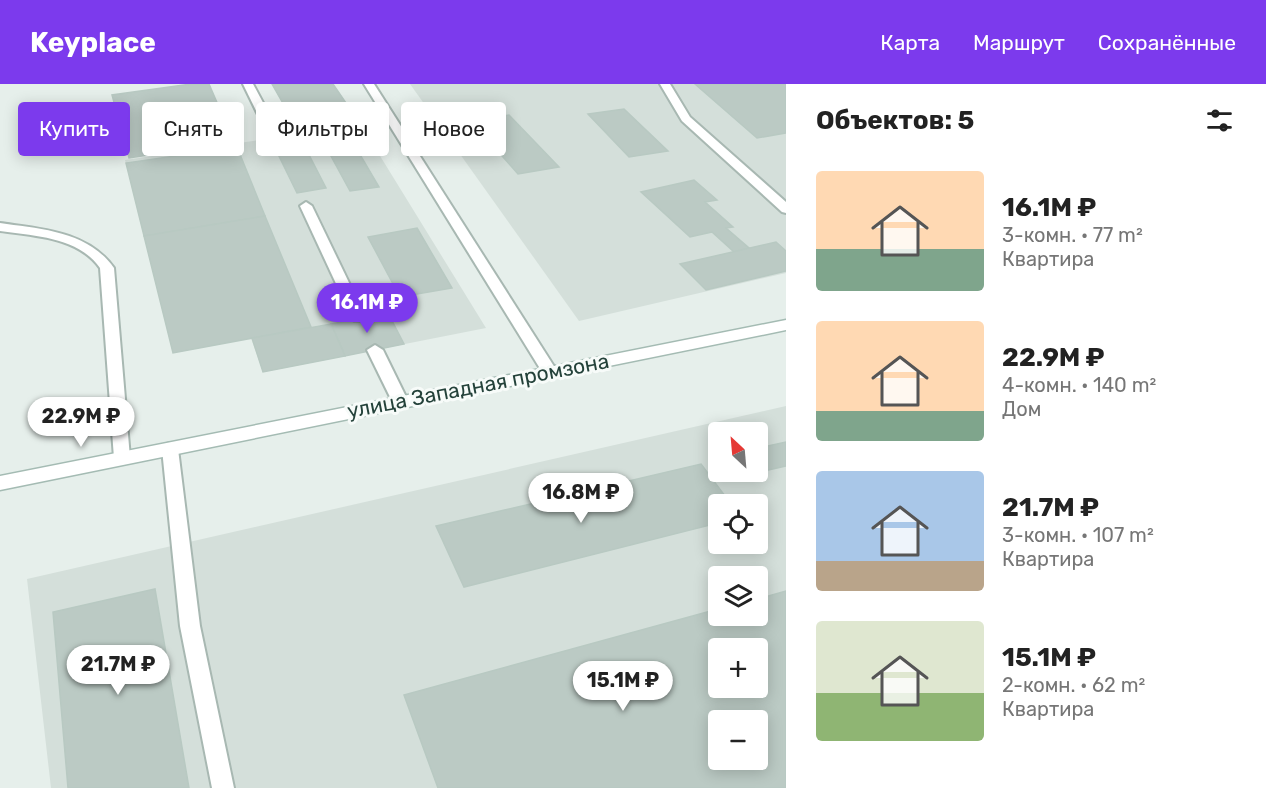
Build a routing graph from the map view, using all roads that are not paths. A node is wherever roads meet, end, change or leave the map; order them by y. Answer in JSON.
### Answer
{"nodes":[{"id":1,"x":248,"y":84,"type":"edge"},
{"id":2,"x":369,"y":84,"type":"edge"},
{"id":3,"x":665,"y":84,"type":"edge"},
{"id":4,"x":257,"y":102,"type":"edge"},
{"id":5,"x":306,"y":206,"type":"dead end"},
{"id":6,"x":786,"y":209,"type":"edge"},
{"id":7,"x":0,"y":227,"type":"edge"},
{"id":8,"x":359,"y":318,"type":"dead end"},
{"id":9,"x":786,"y":325,"type":"edge"},
{"id":10,"x":375,"y":350,"type":"dead end"},
{"id":11,"x":549,"y":371,"type":"junction"},
{"id":12,"x":400,"y":401,"type":"junction"},
{"id":13,"x":170,"y":449,"type":"junction"},
{"id":14,"x":122,"y":458,"type":"junction"},
{"id":15,"x":0,"y":483,"type":"edge"},
{"id":16,"x":223,"y":788,"type":"edge"}],
"edges":[{"from":1,"to":4,"type":"lane"},
{"from":2,"to":11,"type":"lane"},
{"from":3,"to":6,"type":"lane"},
{"from":5,"to":8,"type":"lane"},
{"from":7,"to":14,"type":"lane"},
{"from":9,"to":11,"type":"street","name":"улица Западная промзона"},
{"from":10,"to":12,"type":"lane"},
{"from":11,"to":12,"type":"street","name":"улица Западная промзона"},
{"from":12,"to":13,"type":"street","name":"улица Западная промзона"},
{"from":13,"to":14,"type":"street","name":"улица Западная промзона"},
{"from":13,"to":16,"type":"lane"},
{"from":14,"to":15,"type":"street","name":"улица Западная промзона"}]}
